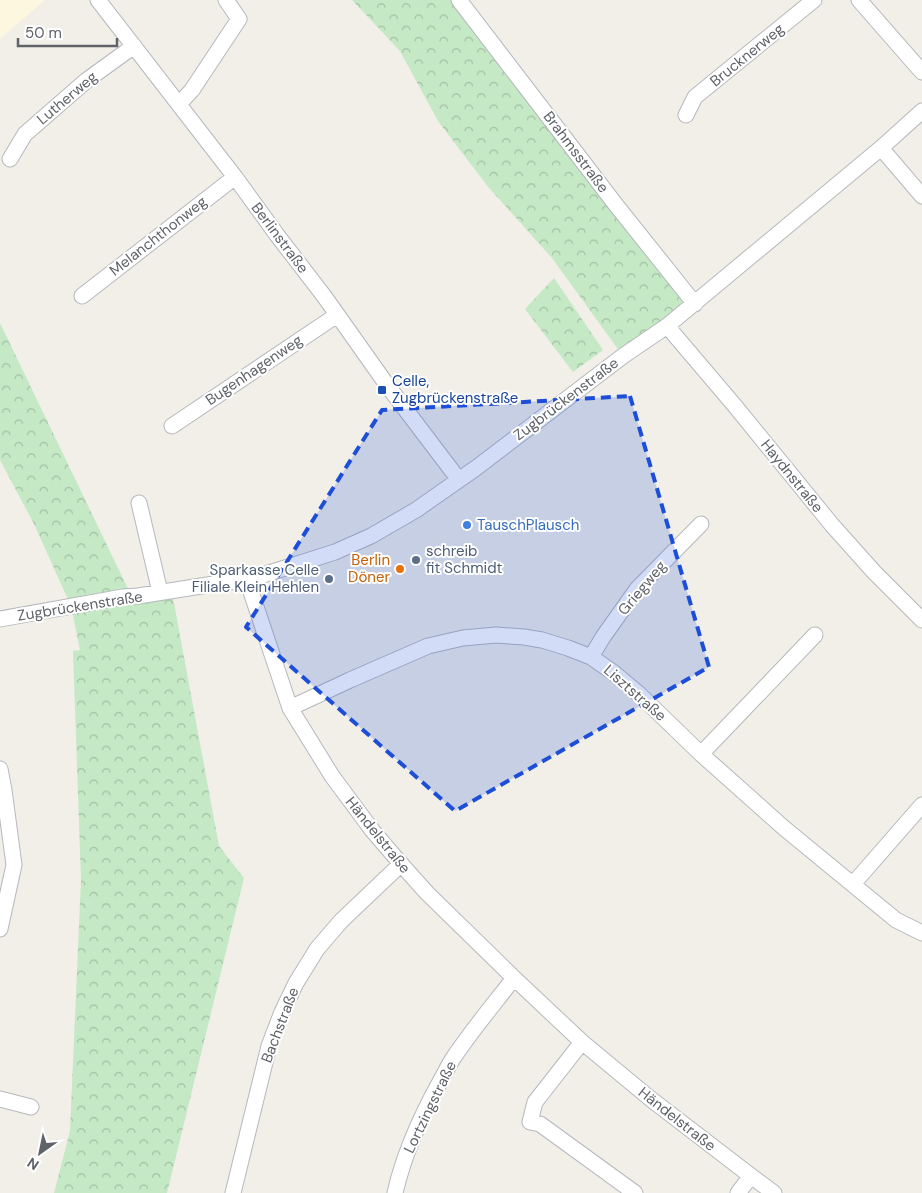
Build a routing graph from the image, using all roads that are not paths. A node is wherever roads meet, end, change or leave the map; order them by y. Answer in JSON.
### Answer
{"nodes":[{"id":1,"x":98,"y":0,"type":"edge"},
{"id":2,"x":226,"y":0,"type":"edge"},
{"id":3,"x":459,"y":0,"type":"edge"},
{"id":4,"x":814,"y":0,"type":"edge"},
{"id":5,"x":859,"y":0,"type":"edge"},
{"id":6,"x":134,"y":46,"type":"junction"},
{"id":7,"x":922,"y":72,"type":"edge"},
{"id":8,"x":179,"y":104,"type":"junction"},
{"id":9,"x":922,"y":111,"type":"edge"},
{"id":10,"x":686,"y":115,"type":"dead end"},
{"id":11,"x":881,"y":148,"type":"junction"},
{"id":12,"x":10,"y":158,"type":"dead end"},
{"id":13,"x":235,"y":177,"type":"junction"},
{"id":14,"x":922,"y":196,"type":"edge"},
{"id":15,"x":82,"y":296,"type":"dead end"},
{"id":16,"x":695,"y":304,"type":"junction"},
{"id":17,"x":337,"y":315,"type":"junction"},
{"id":18,"x":667,"y":326,"type":"junction"},
{"id":19,"x":172,"y":426,"type":"dead end"},
{"id":20,"x":459,"y":480,"type":"junction"},
{"id":21,"x":139,"y":503,"type":"dead end"},
{"id":22,"x":701,"y":524,"type":"dead end"},
{"id":23,"x":247,"y":580,"type":"junction"},
{"id":24,"x":160,"y":592,"type":"junction"},
{"id":25,"x":0,"y":619,"type":"edge"},
{"id":26,"x":922,"y":620,"type":"edge"},
{"id":27,"x":815,"y":635,"type":"dead end"},
{"id":28,"x":591,"y":657,"type":"junction"},
{"id":29,"x":290,"y":708,"type":"junction"},
{"id":30,"x":701,"y":754,"type":"junction"},
{"id":31,"x":0,"y":768,"type":"edge"},
{"id":32,"x":922,"y":805,"type":"edge"},
{"id":33,"x":7,"y":863,"type":"edge"},
{"id":34,"x":401,"y":864,"type":"junction"},
{"id":35,"x":853,"y":884,"type":"junction"},
{"id":36,"x":0,"y":929,"type":"edge"},
{"id":37,"x":922,"y":933,"type":"edge"},
{"id":38,"x":514,"y":978,"type":"junction"},
{"id":39,"x":582,"y":1042,"type":"junction"},
{"id":40,"x":0,"y":1099,"type":"edge"},
{"id":41,"x":31,"y":1107,"type":"dead end"},
{"id":42,"x":751,"y":1176,"type":"junction"},
{"id":43,"x":233,"y":1193,"type":"edge"},
{"id":44,"x":395,"y":1193,"type":"edge"},
{"id":45,"x":635,"y":1193,"type":"edge"},
{"id":46,"x":738,"y":1193,"type":"edge"},
{"id":47,"x":774,"y":1193,"type":"edge"}],
"edges":[{"from":1,"to":6,"type":"street","name":"Berlinstraße"},
{"from":2,"to":8,"type":"street"},
{"from":3,"to":16,"type":"street","name":"Brahmsstraße"},
{"from":4,"to":10,"type":"street","name":"Brucknerweg"},
{"from":5,"to":7,"type":"street"},
{"from":6,"to":8,"type":"street","name":"Berlinstraße"},
{"from":6,"to":12,"type":"street","name":"Lutherweg"},
{"from":8,"to":13,"type":"street","name":"Berlinstraße"},
{"from":9,"to":11,"type":"street","name":"Zugbrückenstraße"},
{"from":11,"to":14,"type":"street"},
{"from":11,"to":16,"type":"street","name":"Zugbrückenstraße"},
{"from":13,"to":15,"type":"street","name":"Melanchthonweg"},
{"from":13,"to":17,"type":"street","name":"Berlinstraße"},
{"from":16,"to":18,"type":"street","name":"Zugbrückenstraße"},
{"from":17,"to":19,"type":"street","name":"Bugenhagenweg"},
{"from":17,"to":20,"type":"street","name":"Berlinstraße"},
{"from":18,"to":20,"type":"street","name":"Zugbrückenstraße"},
{"from":18,"to":26,"type":"street","name":"Haydnstraße"},
{"from":20,"to":23,"type":"street","name":"Zugbrückenstraße"},
{"from":21,"to":24,"type":"street","name":"Zugbrückenstraße"},
{"from":22,"to":28,"type":"street","name":"Griegweg"},
{"from":23,"to":24,"type":"street","name":"Zugbrückenstraße"},
{"from":23,"to":29,"type":"street","name":"Händelstraße"},
{"from":24,"to":25,"type":"street","name":"Zugbrückenstraße"},
{"from":27,"to":30,"type":"street"},
{"from":28,"to":29,"type":"street","name":"Lisztstraße"},
{"from":28,"to":30,"type":"street","name":"Lisztstraße"},
{"from":29,"to":34,"type":"street","name":"Händelstraße"},
{"from":30,"to":35,"type":"street","name":"Lisztstraße"},
{"from":31,"to":33,"type":"street"},
{"from":32,"to":35,"type":"street"},
{"from":33,"to":36,"type":"street"},
{"from":34,"to":38,"type":"street","name":"Händelstraße"},
{"from":34,"to":43,"type":"street","name":"Bachstraße"},
{"from":35,"to":37,"type":"street","name":"Lisztstraße"},
{"from":38,"to":39,"type":"street","name":"Händelstraße"},
{"from":38,"to":44,"type":"street","name":"Lortzingstraße"},
{"from":39,"to":42,"type":"street","name":"Händelstraße"},
{"from":39,"to":45,"type":"street"},
{"from":40,"to":41,"type":"street"},
{"from":42,"to":46,"type":"street"},
{"from":42,"to":47,"type":"street","name":"Händelstraße"}]}
